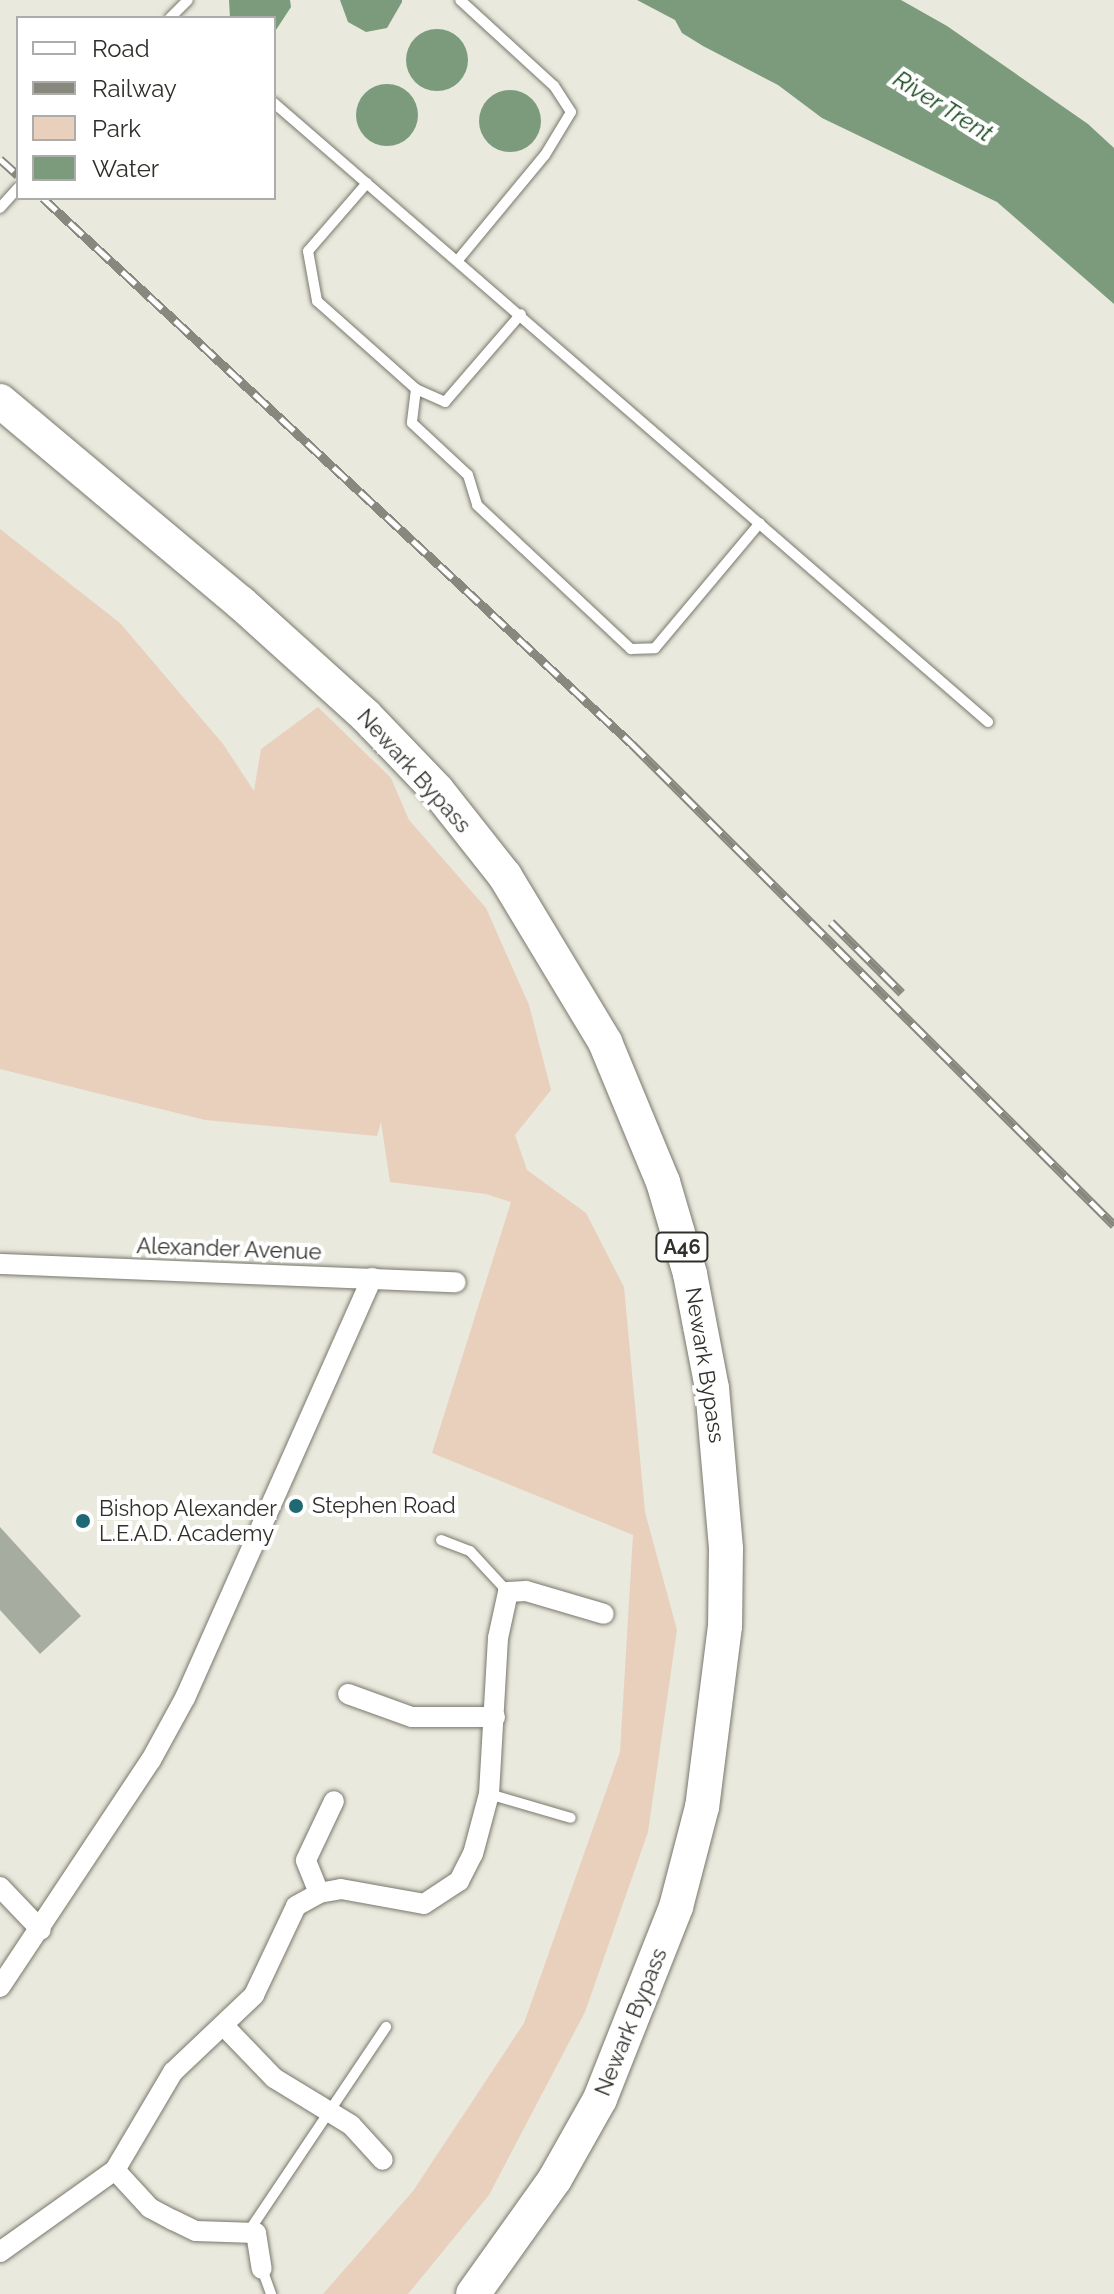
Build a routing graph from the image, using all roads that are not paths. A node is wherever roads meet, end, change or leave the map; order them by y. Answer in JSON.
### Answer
{"nodes":[{"id":1,"x":188,"y":0,"type":"edge"},
{"id":2,"x":460,"y":0,"type":"edge"},
{"id":3,"x":173,"y":16,"type":"edge"},
{"id":4,"x":276,"y":105,"type":"edge"},
{"id":5,"x":367,"y":183,"type":"junction"},
{"id":6,"x":16,"y":190,"type":"edge"},
{"id":7,"x":0,"y":208,"type":"edge"},
{"id":8,"x":458,"y":260,"type":"junction"},
{"id":9,"x":521,"y":314,"type":"junction"},
{"id":10,"x":416,"y":389,"type":"junction"},
{"id":11,"x":0,"y":401,"type":"edge"},
{"id":12,"x":760,"y":523,"type":"junction"},
{"id":13,"x":988,"y":722,"type":"dead end"},
{"id":14,"x":0,"y":1264,"type":"edge"},
{"id":15,"x":372,"y":1278,"type":"junction"},
{"id":16,"x":456,"y":1282,"type":"dead end"},
{"id":17,"x":441,"y":1540,"type":"dead end"},
{"id":18,"x":508,"y":1592,"type":"junction"},
{"id":19,"x":604,"y":1614,"type":"dead end"},
{"id":20,"x":348,"y":1694,"type":"dead end"},
{"id":21,"x":495,"y":1717,"type":"junction"},
{"id":22,"x":489,"y":1794,"type":"junction"},
{"id":23,"x":334,"y":1801,"type":"dead end"},
{"id":24,"x":571,"y":1818,"type":"dead end"},
{"id":25,"x":0,"y":1887,"type":"edge"},
{"id":26,"x":319,"y":1893,"type":"junction"},
{"id":27,"x":41,"y":1930,"type":"junction"},
{"id":28,"x":0,"y":1987,"type":"edge"},
{"id":29,"x":224,"y":2026,"type":"junction"},
{"id":30,"x":386,"y":2027,"type":"dead end"},
{"id":31,"x":331,"y":2112,"type":"junction"},
{"id":32,"x":383,"y":2160,"type":"dead end"},
{"id":33,"x":115,"y":2170,"type":"junction"},
{"id":34,"x":252,"y":2232,"type":"junction"},
{"id":35,"x":0,"y":2252,"type":"edge"},
{"id":36,"x":262,"y":2269,"type":"joint"},
{"id":37,"x":271,"y":2294,"type":"edge"},
{"id":38,"x":473,"y":2294,"type":"edge"}],
"edges":[{"from":1,"to":3,"type":"lane"},
{"from":2,"to":8,"type":"lane"},
{"from":4,"to":5,"type":"lane"},
{"from":5,"to":8,"type":"lane"},
{"from":5,"to":10,"type":"lane"},
{"from":6,"to":7,"type":"lane"},
{"from":8,"to":9,"type":"lane"},
{"from":9,"to":10,"type":"lane"},
{"from":9,"to":12,"type":"lane"},
{"from":10,"to":12,"type":"lane"},
{"from":11,"to":38,"type":"highway","name":"Newark Bypass","number":"A46"},
{"from":12,"to":13,"type":"lane"},
{"from":14,"to":15,"type":"street","name":"Alexander Avenue"},
{"from":15,"to":16,"type":"street","name":"Alexander Avenue"},
{"from":15,"to":27,"type":"street"},
{"from":17,"to":18,"type":"lane"},
{"from":18,"to":19,"type":"street"},
{"from":18,"to":21,"type":"street"},
{"from":20,"to":21,"type":"street"},
{"from":21,"to":22,"type":"street"},
{"from":22,"to":24,"type":"lane"},
{"from":22,"to":26,"type":"street"},
{"from":23,"to":26,"type":"street"},
{"from":25,"to":27,"type":"street"},
{"from":26,"to":29,"type":"street"},
{"from":27,"to":28,"type":"street"},
{"from":29,"to":31,"type":"street"},
{"from":29,"to":33,"type":"street"},
{"from":30,"to":31,"type":"lane"},
{"from":31,"to":32,"type":"street"},
{"from":31,"to":34,"type":"lane"},
{"from":33,"to":34,"type":"street"},
{"from":33,"to":35,"type":"street"},
{"from":34,"to":36,"type":"street"},
{"from":36,"to":37,"type":"lane"}]}
